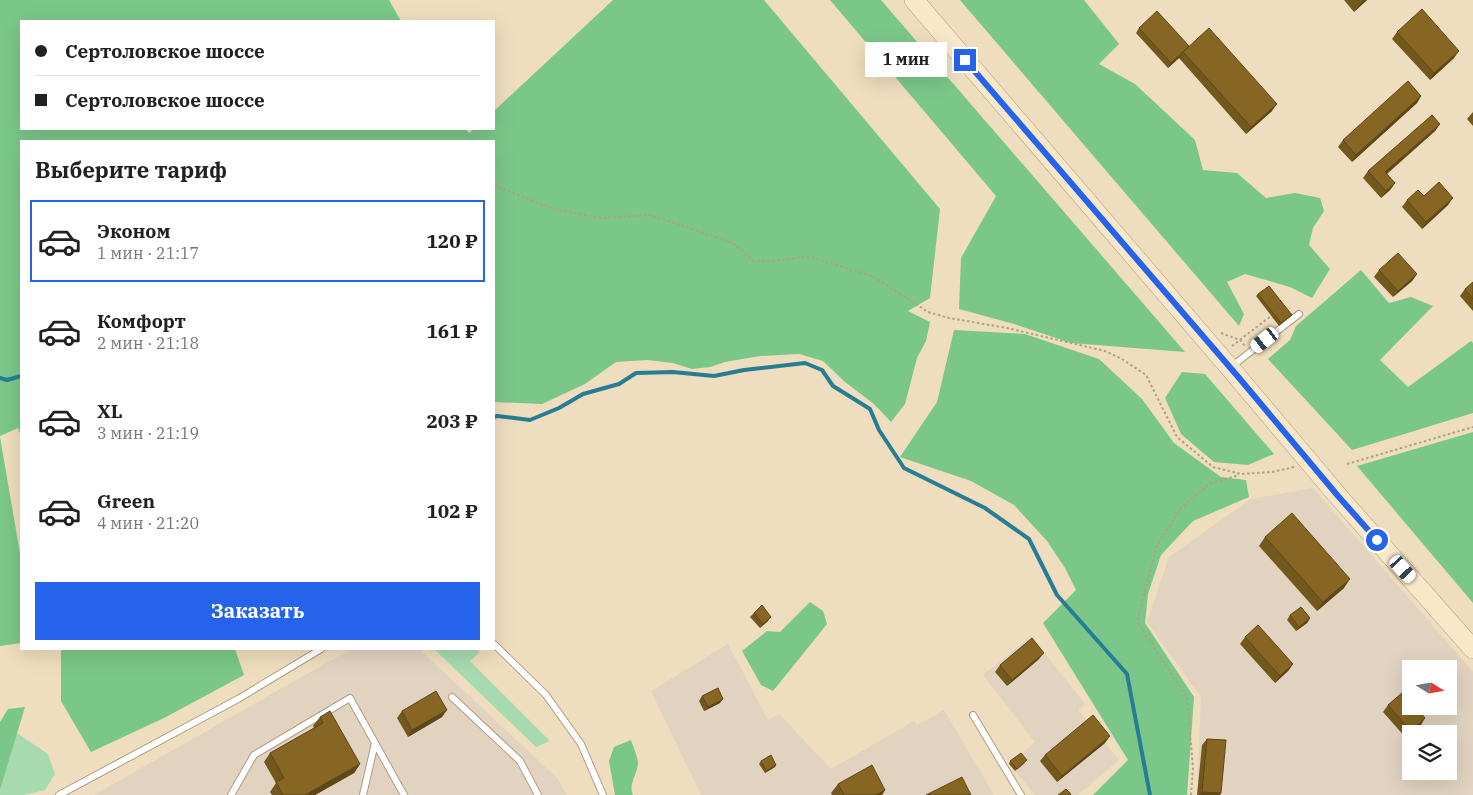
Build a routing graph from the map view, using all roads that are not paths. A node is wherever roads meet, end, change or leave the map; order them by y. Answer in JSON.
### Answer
{"nodes":[{"id":1,"x":914,"y":0,"type":"edge"},
{"id":2,"x":1299,"y":314,"type":"dead end"},
{"id":3,"x":1230,"y":368,"type":"junction"},
{"id":4,"x":495,"y":645,"type":"edge"},
{"id":5,"x":1473,"y":649,"type":"edge"},
{"id":6,"x":319,"y":650,"type":"edge"},
{"id":7,"x":452,"y":697,"type":"dead end"},
{"id":8,"x":973,"y":714,"type":"dead end"},
{"id":9,"x":375,"y":743,"type":"junction"},
{"id":10,"x":59,"y":795,"type":"edge"},
{"id":11,"x":231,"y":795,"type":"edge"},
{"id":12,"x":363,"y":795,"type":"edge"},
{"id":13,"x":404,"y":795,"type":"edge"},
{"id":14,"x":538,"y":795,"type":"edge"},
{"id":15,"x":603,"y":795,"type":"edge"},
{"id":16,"x":1021,"y":795,"type":"edge"}],
"edges":[{"from":1,"to":3,"type":"main road"},
{"from":2,"to":3,"type":"lane"},
{"from":3,"to":5,"type":"main road"},
{"from":4,"to":15,"type":"lane"},
{"from":6,"to":10,"type":"lane"},
{"from":7,"to":14,"type":"lane"},
{"from":8,"to":16,"type":"lane"},
{"from":9,"to":11,"type":"lane"},
{"from":9,"to":12,"type":"lane"},
{"from":9,"to":13,"type":"lane"}]}
